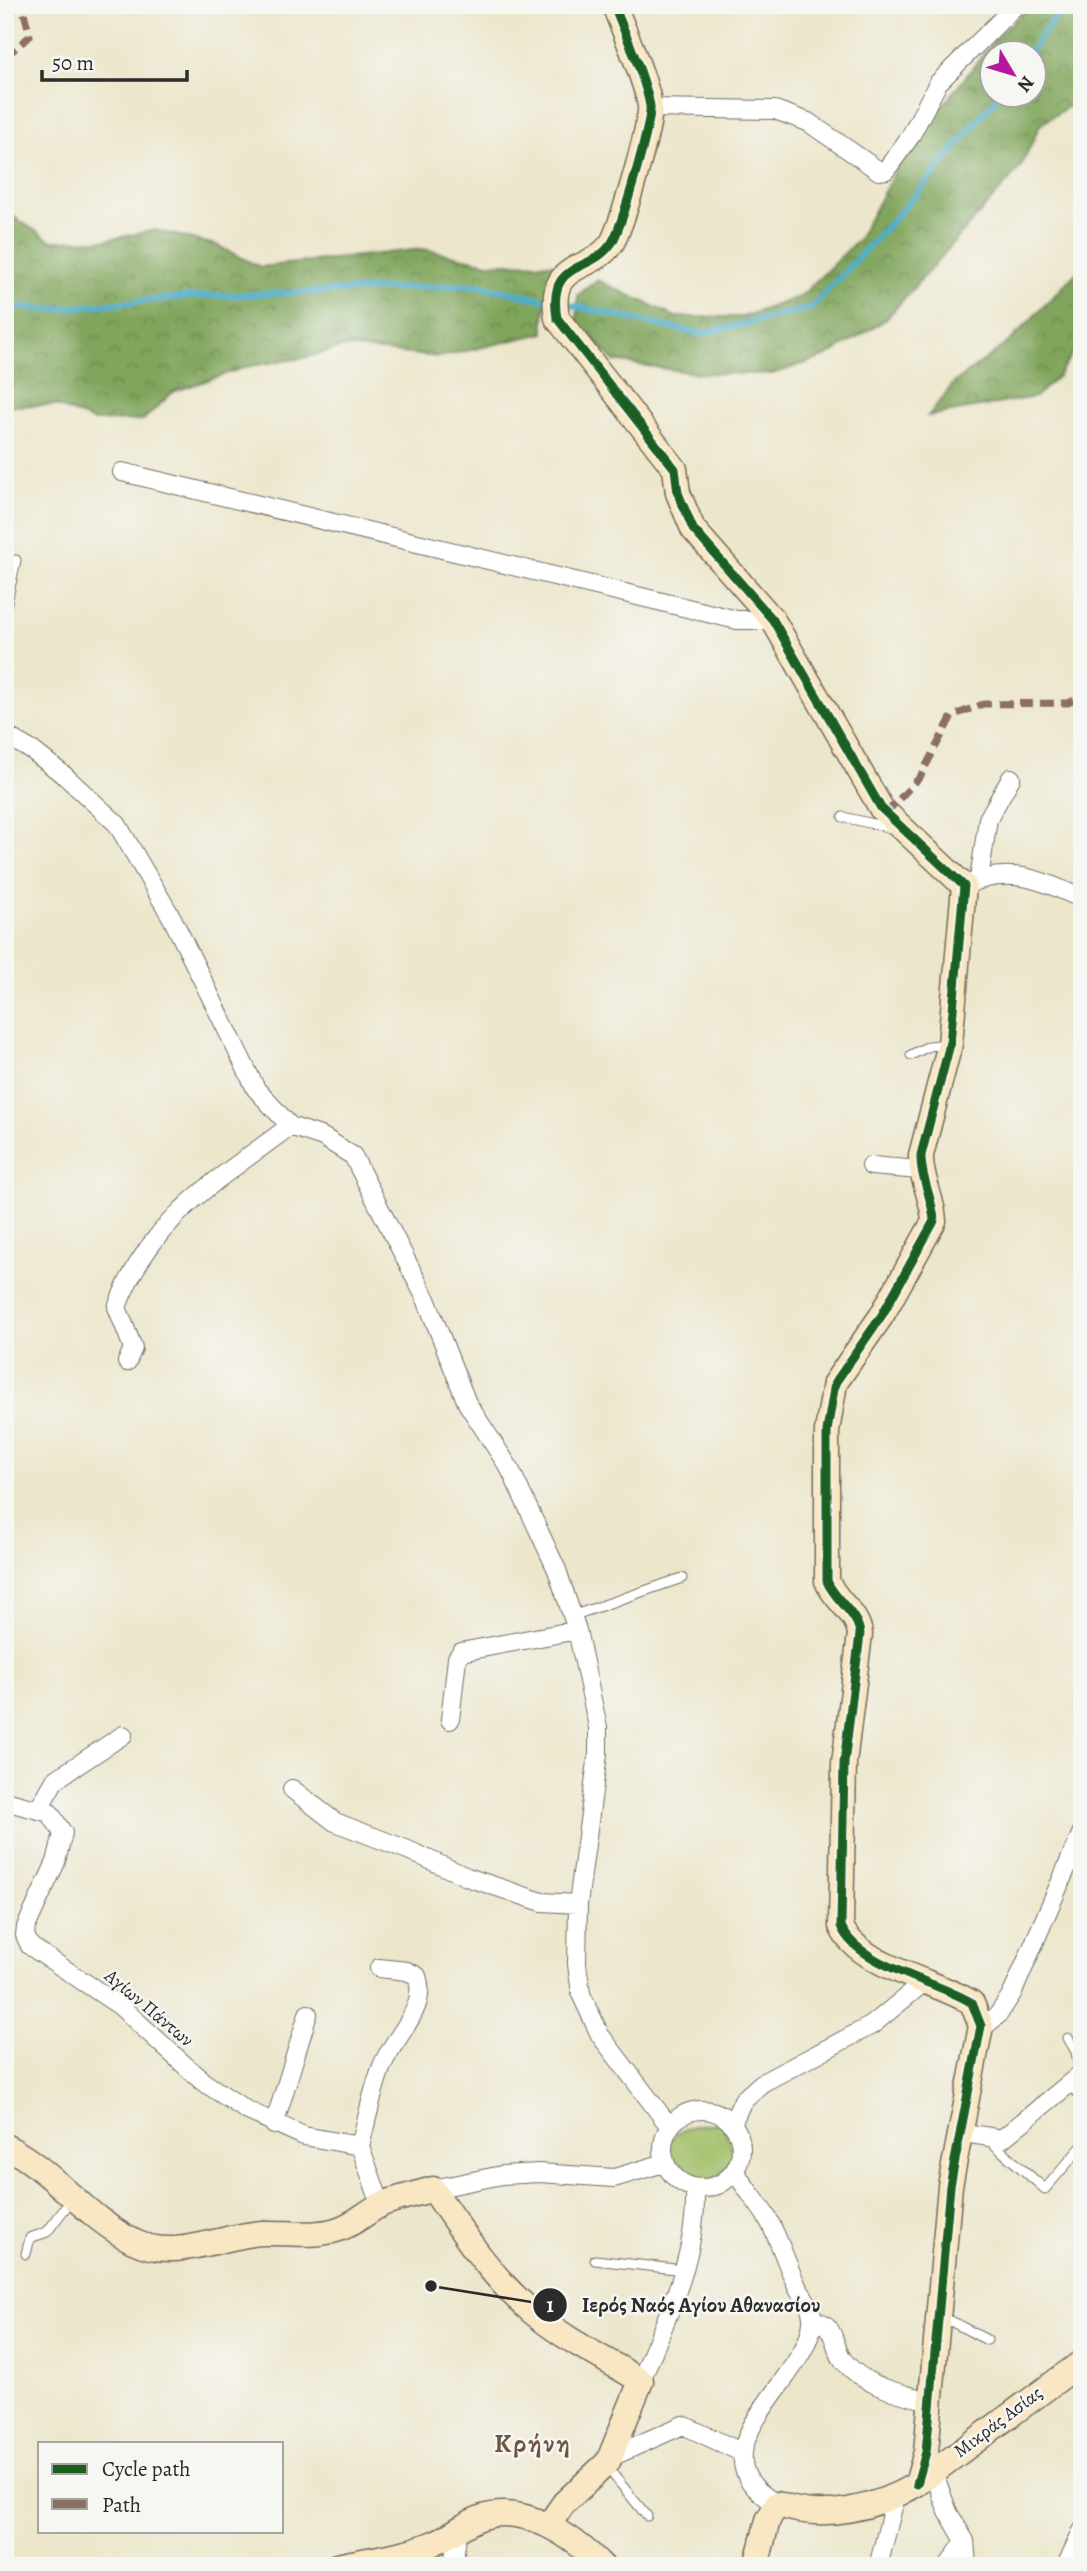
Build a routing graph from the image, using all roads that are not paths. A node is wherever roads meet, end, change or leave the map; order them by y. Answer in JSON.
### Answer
{"nodes":[{"id":1,"x":614,"y":5,"type":"edge"},
{"id":2,"x":1016,"y":5,"type":"edge"},
{"id":3,"x":651,"y":108,"type":"junction"},
{"id":4,"x":122,"y":472,"type":"dead end"},
{"id":5,"x":16,"y":560,"type":"dead end"},
{"id":6,"x":5,"y":611,"type":"edge"},
{"id":7,"x":773,"y":620,"type":"junction"},
{"id":8,"x":5,"y":735,"type":"edge"},
{"id":9,"x":1011,"y":778,"type":"dead end"},
{"id":10,"x":843,"y":817,"type":"dead end"},
{"id":11,"x":903,"y":832,"type":"junction"},
{"id":12,"x":972,"y":882,"type":"junction"},
{"id":13,"x":1082,"y":899,"type":"edge"},
{"id":14,"x":950,"y":1044,"type":"junction"},
{"id":15,"x":911,"y":1055,"type":"dead end"},
{"id":16,"x":290,"y":1126,"type":"junction"},
{"id":17,"x":871,"y":1166,"type":"dead end"},
{"id":18,"x":920,"y":1170,"type":"junction"},
{"id":19,"x":127,"y":1362,"type":"dead end"},
{"id":20,"x":682,"y":1578,"type":"dead end"},
{"id":21,"x":574,"y":1623,"type":"junction"},
{"id":22,"x":450,"y":1720,"type":"dead end"},
{"id":23,"x":123,"y":1735,"type":"dead end"},
{"id":24,"x":292,"y":1789,"type":"dead end"},
{"id":25,"x":5,"y":1801,"type":"edge"},
{"id":26,"x":39,"y":1808,"type":"junction"},
{"id":27,"x":1082,"y":1832,"type":"edge"},
{"id":28,"x":578,"y":1904,"type":"junction"},
{"id":29,"x":379,"y":1968,"type":"dead end"},
{"id":30,"x":923,"y":1983,"type":"junction"},
{"id":31,"x":308,"y":2014,"type":"dead end"},
{"id":32,"x":981,"y":2029,"type":"junction"},
{"id":33,"x":1068,"y":2038,"type":"dead end"},
{"id":34,"x":1077,"y":2077,"type":"edge"},
{"id":35,"x":1082,"y":2097,"type":"edge"},
{"id":36,"x":732,"y":2124,"type":"junction"},
{"id":37,"x":274,"y":2125,"type":"junction"},
{"id":38,"x":670,"y":2127,"type":"junction"},
{"id":39,"x":958,"y":2132,"type":"junction"},
{"id":40,"x":988,"y":2139,"type":"junction"},
{"id":41,"x":5,"y":2146,"type":"edge"},
{"id":42,"x":360,"y":2146,"type":"junction"},
{"id":43,"x":1082,"y":2146,"type":"edge"},
{"id":44,"x":664,"y":2163,"type":"junction"},
{"id":45,"x":735,"y":2170,"type":"junction"},
{"id":46,"x":695,"y":2188,"type":"junction"},
{"id":47,"x":433,"y":2189,"type":"junction"},
{"id":48,"x":73,"y":2197,"type":"junction"},
{"id":49,"x":381,"y":2205,"type":"junction"},
{"id":50,"x":26,"y":2253,"type":"dead end"},
{"id":51,"x":595,"y":2260,"type":"dead end"},
{"id":52,"x":684,"y":2270,"type":"junction"},
{"id":53,"x":939,"y":2315,"type":"junction"},
{"id":54,"x":812,"y":2322,"type":"junction"},
{"id":55,"x":987,"y":2340,"type":"dead end"},
{"id":56,"x":1082,"y":2362,"type":"edge"},
{"id":57,"x":641,"y":2381,"type":"junction"},
{"id":58,"x":930,"y":2401,"type":"junction"},
{"id":59,"x":743,"y":2453,"type":"junction"},
{"id":60,"x":608,"y":2461,"type":"junction"},
{"id":61,"x":915,"y":2483,"type":"junction"},
{"id":62,"x":777,"y":2504,"type":"junction"},
{"id":63,"x":647,"y":2516,"type":"dead end"},
{"id":64,"x":548,"y":2526,"type":"junction"},
{"id":65,"x":458,"y":2529,"type":"junction"},
{"id":66,"x":1082,"y":2531,"type":"edge"},
{"id":67,"x":965,"y":2541,"type":"junction"},
{"id":68,"x":879,"y":2563,"type":"dead end"},
{"id":69,"x":337,"y":2566,"type":"edge"},
{"id":70,"x":453,"y":2566,"type":"edge"},
{"id":71,"x":602,"y":2566,"type":"edge"},
{"id":72,"x":756,"y":2566,"type":"edge"},
{"id":73,"x":948,"y":2566,"type":"edge"},
{"id":74,"x":967,"y":2566,"type":"edge"},
{"id":75,"x":1066,"y":2566,"type":"edge"}],
"edges":[{"from":1,"to":3,"type":"street"},
{"from":2,"to":3,"type":"street"},
{"from":3,"to":7,"type":"street"},
{"from":4,"to":7,"type":"street"},
{"from":5,"to":6,"type":"lane"},
{"from":7,"to":11,"type":"street"},
{"from":8,"to":16,"type":"street"},
{"from":9,"to":12,"type":"street"},
{"from":10,"to":11,"type":"lane"},
{"from":11,"to":12,"type":"street"},
{"from":12,"to":13,"type":"street"},
{"from":12,"to":14,"type":"street"},
{"from":14,"to":15,"type":"lane"},
{"from":14,"to":18,"type":"street"},
{"from":16,"to":19,"type":"street"},
{"from":16,"to":21,"type":"street"},
{"from":17,"to":18,"type":"street"},
{"from":18,"to":30,"type":"street"},
{"from":20,"to":21,"type":"lane"},
{"from":21,"to":22,"type":"street"},
{"from":21,"to":28,"type":"street"},
{"from":23,"to":26,"type":"street"},
{"from":24,"to":28,"type":"street"},
{"from":25,"to":26,"type":"street"},
{"from":26,"to":37,"type":"street","name":"Αγίων Πάντων"},
{"from":27,"to":32,"type":"street"},
{"from":28,"to":38,"type":"street"},
{"from":29,"to":42,"type":"street"},
{"from":30,"to":32,"type":"street"},
{"from":30,"to":36,"type":"street"},
{"from":31,"to":37,"type":"street"},
{"from":32,"to":39,"type":"street"},
{"from":33,"to":34,"type":"lane"},
{"from":34,"to":35,"type":"lane"},
{"from":34,"to":40,"type":"street"},
{"from":36,"to":38,"type":"street"},
{"from":36,"to":45,"type":"street"},
{"from":37,"to":42,"type":"street","name":"Αγίων Πάντων"},
{"from":38,"to":44,"type":"street"},
{"from":39,"to":40,"type":"street"},
{"from":39,"to":53,"type":"street"},
{"from":40,"to":43,"type":"lane"},
{"from":41,"to":48,"type":"street"},
{"from":42,"to":49,"type":"street"},
{"from":44,"to":46,"type":"street"},
{"from":44,"to":47,"type":"street"},
{"from":45,"to":46,"type":"street"},
{"from":45,"to":54,"type":"street"},
{"from":46,"to":52,"type":"street"},
{"from":47,"to":49,"type":"street"},
{"from":47,"to":57,"type":"street"},
{"from":48,"to":49,"type":"street"},
{"from":48,"to":50,"type":"lane"},
{"from":51,"to":52,"type":"lane"},
{"from":52,"to":57,"type":"street"},
{"from":53,"to":55,"type":"lane"},
{"from":53,"to":58,"type":"street"},
{"from":54,"to":58,"type":"street"},
{"from":54,"to":59,"type":"street"},
{"from":56,"to":61,"type":"street","name":"Μικράς Ασίας"},
{"from":57,"to":60,"type":"street"},
{"from":58,"to":61,"type":"street"},
{"from":59,"to":60,"type":"street"},
{"from":59,"to":62,"type":"street"},
{"from":60,"to":63,"type":"lane"},
{"from":60,"to":64,"type":"street"},
{"from":61,"to":62,"type":"street","name":"Μικράς Ασίας"},
{"from":61,"to":67,"type":"street"},
{"from":61,"to":68,"type":"street"},
{"from":62,"to":72,"type":"street"},
{"from":64,"to":65,"type":"street"},
{"from":64,"to":71,"type":"street"},
{"from":65,"to":69,"type":"street"},
{"from":65,"to":70,"type":"street"},
{"from":66,"to":75,"type":"street"},
{"from":67,"to":73,"type":"street"},
{"from":67,"to":74,"type":"street"}]}
